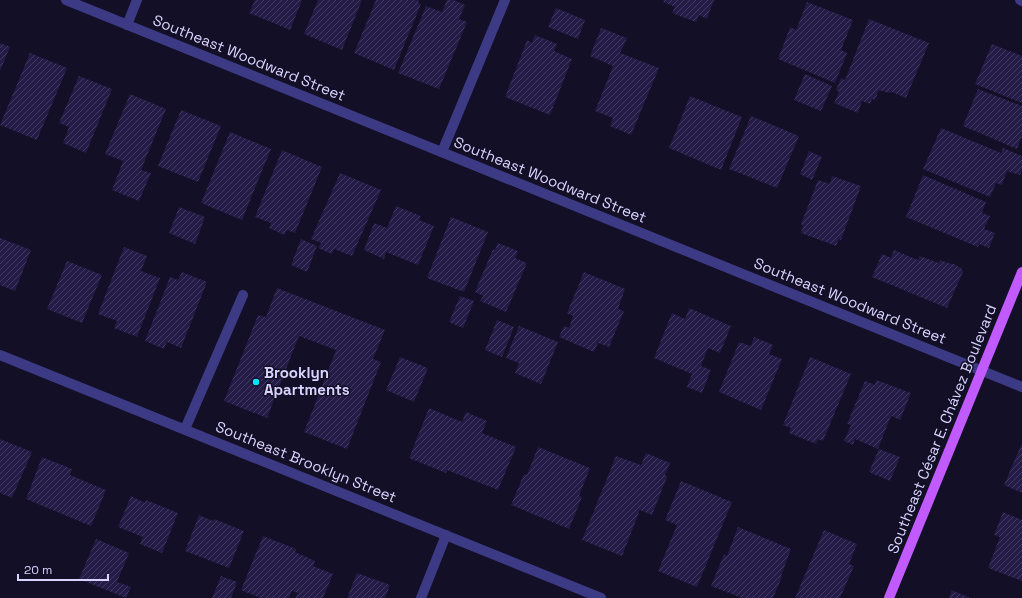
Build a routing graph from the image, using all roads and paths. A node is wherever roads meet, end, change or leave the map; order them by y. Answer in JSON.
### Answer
{"nodes":[{"id":1,"x":66,"y":0,"type":"edge"},
{"id":2,"x":137,"y":0,"type":"edge"},
{"id":3,"x":505,"y":0,"type":"edge"},
{"id":4,"x":127,"y":25,"type":"junction"},
{"id":5,"x":442,"y":152,"type":"junction"},
{"id":6,"x":1022,"y":272,"type":"edge"},
{"id":7,"x":243,"y":295,"type":"dead end"},
{"id":8,"x":0,"y":355,"type":"edge"},
{"id":9,"x":982,"y":371,"type":"junction"},
{"id":10,"x":1022,"y":387,"type":"edge"},
{"id":11,"x":185,"y":429,"type":"junction"},
{"id":12,"x":446,"y":535,"type":"junction"},
{"id":13,"x":421,"y":598,"type":"edge"},
{"id":14,"x":601,"y":598,"type":"edge"},
{"id":15,"x":889,"y":598,"type":"edge"}],
"edges":[{"from":1,"to":4,"type":"street","name":"Southeast Woodward Street"},
{"from":2,"to":4,"type":"street"},
{"from":3,"to":5,"type":"street"},
{"from":4,"to":5,"type":"street","name":"Southeast Woodward Street"},
{"from":5,"to":9,"type":"street","name":"Southeast Woodward Street"},
{"from":6,"to":9,"type":"main road","name":"Southeast César E. Chávez Boulevard"},
{"from":7,"to":11,"type":"street"},
{"from":8,"to":11,"type":"street","name":"Southeast Brooklyn Street"},
{"from":9,"to":10,"type":"street","name":"Southeast Woodward Street"},
{"from":9,"to":15,"type":"main road","name":"Southeast César E. Chávez Boulevard"},
{"from":11,"to":12,"type":"street","name":"Southeast Brooklyn Street"},
{"from":12,"to":13,"type":"street"},
{"from":12,"to":14,"type":"street","name":"Southeast Brooklyn Street"}]}
